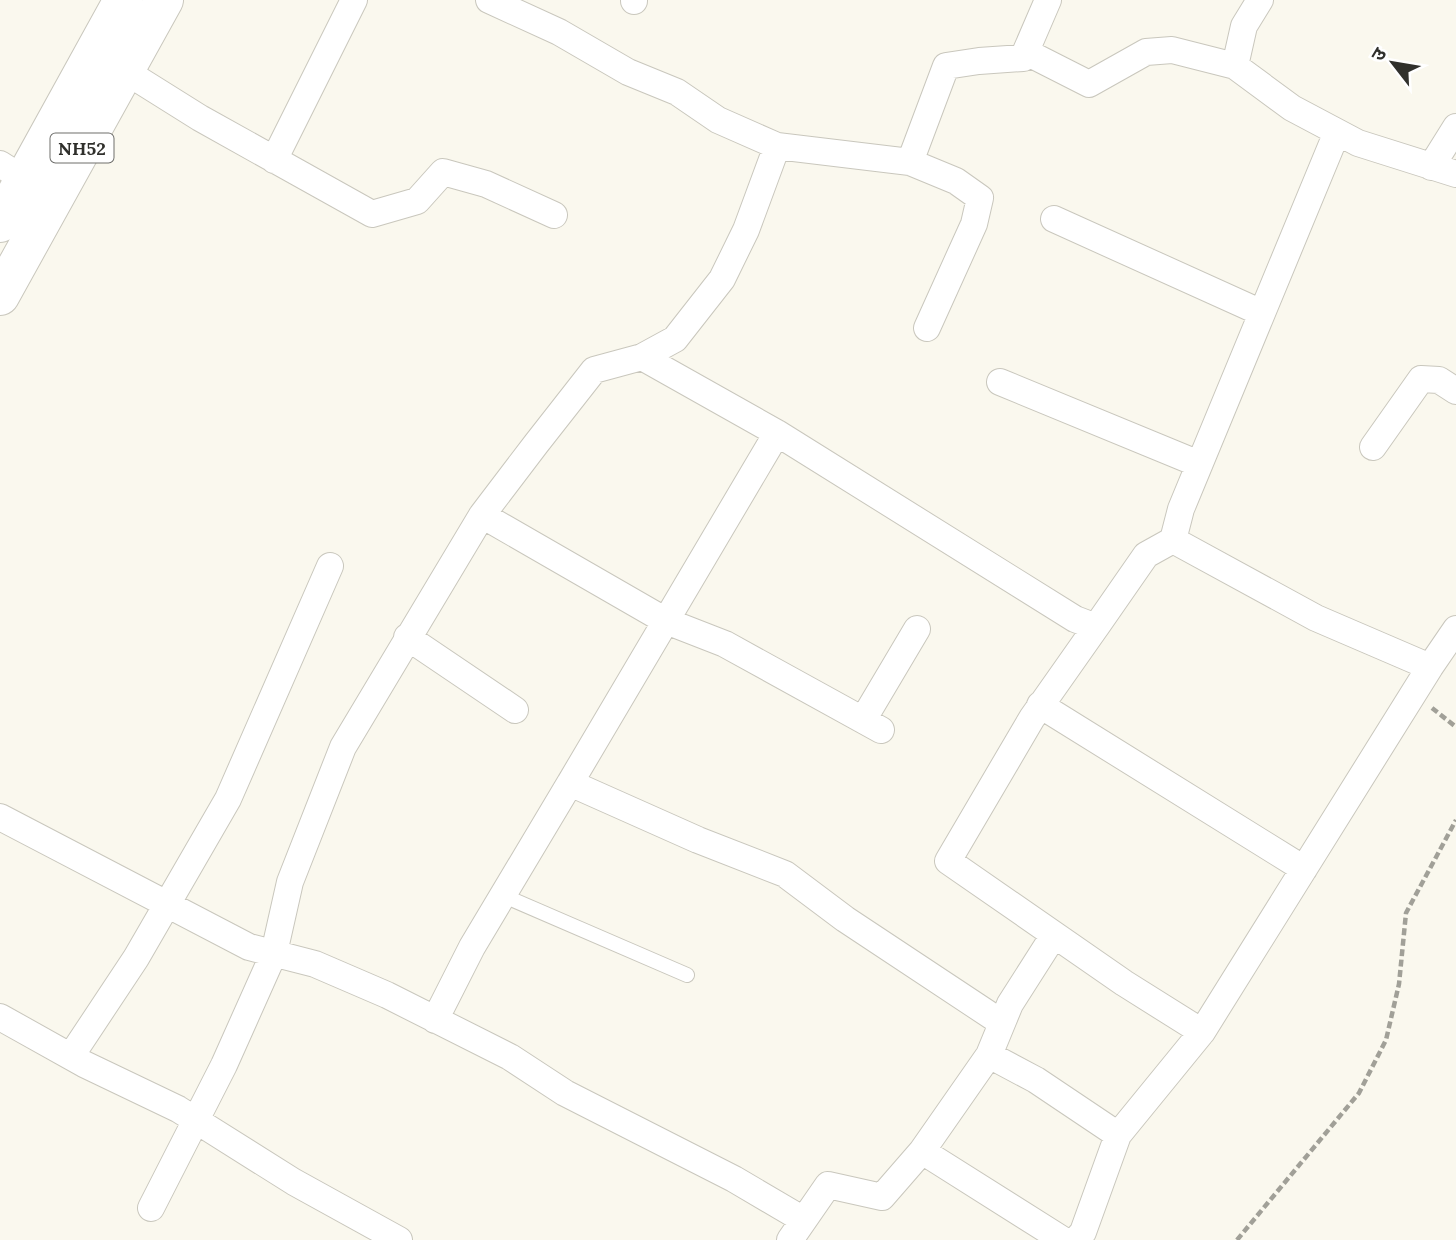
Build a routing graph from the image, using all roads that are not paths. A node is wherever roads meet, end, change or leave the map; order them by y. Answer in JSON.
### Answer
{"nodes":[{"id":1,"x":123,"y":0,"type":"edge"},
{"id":2,"x":164,"y":0,"type":"edge"},
{"id":3,"x":354,"y":0,"type":"edge"},
{"id":4,"x":489,"y":0,"type":"edge"},
{"id":5,"x":1048,"y":0,"type":"edge"},
{"id":6,"x":1260,"y":0,"type":"edge"},
{"id":7,"x":1026,"y":52,"type":"junction"},
{"id":8,"x":1235,"y":66,"type":"junction"},
{"id":9,"x":125,"y":71,"type":"junction"},
{"id":10,"x":1456,"y":127,"type":"edge"},
{"id":11,"x":1337,"y":132,"type":"junction"},
{"id":12,"x":777,"y":146,"type":"junction"},
{"id":13,"x":274,"y":160,"type":"junction"},
{"id":14,"x":910,"y":162,"type":"junction"},
{"id":15,"x":1444,"y":170,"type":"edge"},
{"id":16,"x":11,"y":171,"type":"edge"},
{"id":17,"x":554,"y":215,"type":"dead end"},
{"id":18,"x":1054,"y":219,"type":"dead end"},
{"id":19,"x":0,"y":223,"type":"edge"},
{"id":20,"x":0,"y":296,"type":"edge"},
{"id":21,"x":1262,"y":313,"type":"junction"},
{"id":22,"x":928,"y":328,"type":"dead end"},
{"id":23,"x":642,"y":357,"type":"junction"},
{"id":24,"x":1000,"y":382,"type":"dead end"},
{"id":25,"x":1456,"y":391,"type":"edge"},
{"id":26,"x":777,"y":433,"type":"junction"},
{"id":27,"x":1373,"y":447,"type":"dead end"},
{"id":28,"x":1199,"y":464,"type":"junction"},
{"id":29,"x":482,"y":515,"type":"junction"},
{"id":30,"x":1173,"y":540,"type":"junction"},
{"id":31,"x":330,"y":566,"type":"dead end"},
{"id":32,"x":666,"y":621,"type":"junction"},
{"id":33,"x":1096,"y":627,"type":"junction"},
{"id":34,"x":917,"y":629,"type":"dead end"},
{"id":35,"x":407,"y":637,"type":"junction"},
{"id":36,"x":1453,"y":638,"type":"edge"},
{"id":37,"x":1430,"y":667,"type":"junction"},
{"id":38,"x":1040,"y":705,"type":"junction"},
{"id":39,"x":515,"y":710,"type":"dead end"},
{"id":40,"x":570,"y":783,"type":"junction"},
{"id":41,"x":0,"y":817,"type":"edge"},
{"id":42,"x":1304,"y":869,"type":"junction"},
{"id":43,"x":504,"y":896,"type":"junction"},
{"id":44,"x":165,"y":903,"type":"junction"},
{"id":45,"x":1054,"y":935,"type":"junction"},
{"id":46,"x":274,"y":953,"type":"junction"},
{"id":47,"x":687,"y":975,"type":"dead end"},
{"id":48,"x":0,"y":1017,"type":"edge"},
{"id":49,"x":435,"y":1020,"type":"junction"},
{"id":50,"x":1002,"y":1023,"type":"junction"},
{"id":51,"x":1202,"y":1032,"type":"junction"},
{"id":52,"x":989,"y":1055,"type":"junction"},
{"id":53,"x":71,"y":1056,"type":"junction"},
{"id":54,"x":196,"y":1120,"type":"junction"},
{"id":55,"x":1118,"y":1135,"type":"junction"},
{"id":56,"x":922,"y":1151,"type":"junction"},
{"id":57,"x":151,"y":1208,"type":"dead end"},
{"id":58,"x":796,"y":1230,"type":"edge"},
{"id":59,"x":399,"y":1240,"type":"edge"},
{"id":60,"x":1063,"y":1240,"type":"edge"},
{"id":61,"x":1076,"y":1240,"type":"edge"}],
"edges":[{"from":1,"to":16,"type":"highway","number":"NH52"},
{"from":2,"to":9,"type":"highway","number":"NH52"},
{"from":3,"to":13,"type":"street"},
{"from":4,"to":12,"type":"street"},
{"from":5,"to":7,"type":"street"},
{"from":6,"to":8,"type":"street"},
{"from":7,"to":8,"type":"street"},
{"from":7,"to":14,"type":"street"},
{"from":8,"to":11,"type":"street"},
{"from":9,"to":13,"type":"street"},
{"from":9,"to":20,"type":"highway","number":"NH52"},
{"from":10,"to":15,"type":"street"},
{"from":11,"to":15,"type":"street"},
{"from":11,"to":21,"type":"street"},
{"from":12,"to":14,"type":"street"},
{"from":12,"to":23,"type":"street"},
{"from":13,"to":17,"type":"street"},
{"from":14,"to":22,"type":"street"},
{"from":16,"to":19,"type":"highway","number":"NH52"},
{"from":18,"to":21,"type":"street"},
{"from":21,"to":28,"type":"street"},
{"from":23,"to":26,"type":"street"},
{"from":23,"to":29,"type":"street"},
{"from":24,"to":28,"type":"street"},
{"from":25,"to":27,"type":"street"},
{"from":26,"to":32,"type":"street"},
{"from":26,"to":33,"type":"street"},
{"from":28,"to":30,"type":"street"},
{"from":29,"to":32,"type":"street"},
{"from":29,"to":35,"type":"street"},
{"from":30,"to":33,"type":"street"},
{"from":30,"to":37,"type":"street"},
{"from":31,"to":44,"type":"street"},
{"from":32,"to":34,"type":"street"},
{"from":32,"to":40,"type":"street"},
{"from":33,"to":38,"type":"street"},
{"from":35,"to":39,"type":"street"},
{"from":35,"to":46,"type":"street"},
{"from":36,"to":37,"type":"street"},
{"from":37,"to":42,"type":"street"},
{"from":38,"to":42,"type":"street"},
{"from":38,"to":45,"type":"street"},
{"from":40,"to":43,"type":"street"},
{"from":40,"to":50,"type":"street"},
{"from":41,"to":44,"type":"street"},
{"from":42,"to":51,"type":"street"},
{"from":43,"to":47,"type":"lane"},
{"from":43,"to":49,"type":"street"},
{"from":44,"to":46,"type":"street"},
{"from":44,"to":53,"type":"street"},
{"from":45,"to":50,"type":"street"},
{"from":45,"to":51,"type":"street"},
{"from":46,"to":49,"type":"street"},
{"from":46,"to":54,"type":"street"},
{"from":48,"to":53,"type":"street"},
{"from":49,"to":58,"type":"street"},
{"from":50,"to":52,"type":"street"},
{"from":51,"to":55,"type":"street"},
{"from":52,"to":55,"type":"street"},
{"from":52,"to":56,"type":"street"},
{"from":53,"to":54,"type":"street"},
{"from":54,"to":57,"type":"street"},
{"from":54,"to":59,"type":"street"},
{"from":55,"to":61,"type":"street"},
{"from":56,"to":58,"type":"street"},
{"from":56,"to":60,"type":"street"}]}
